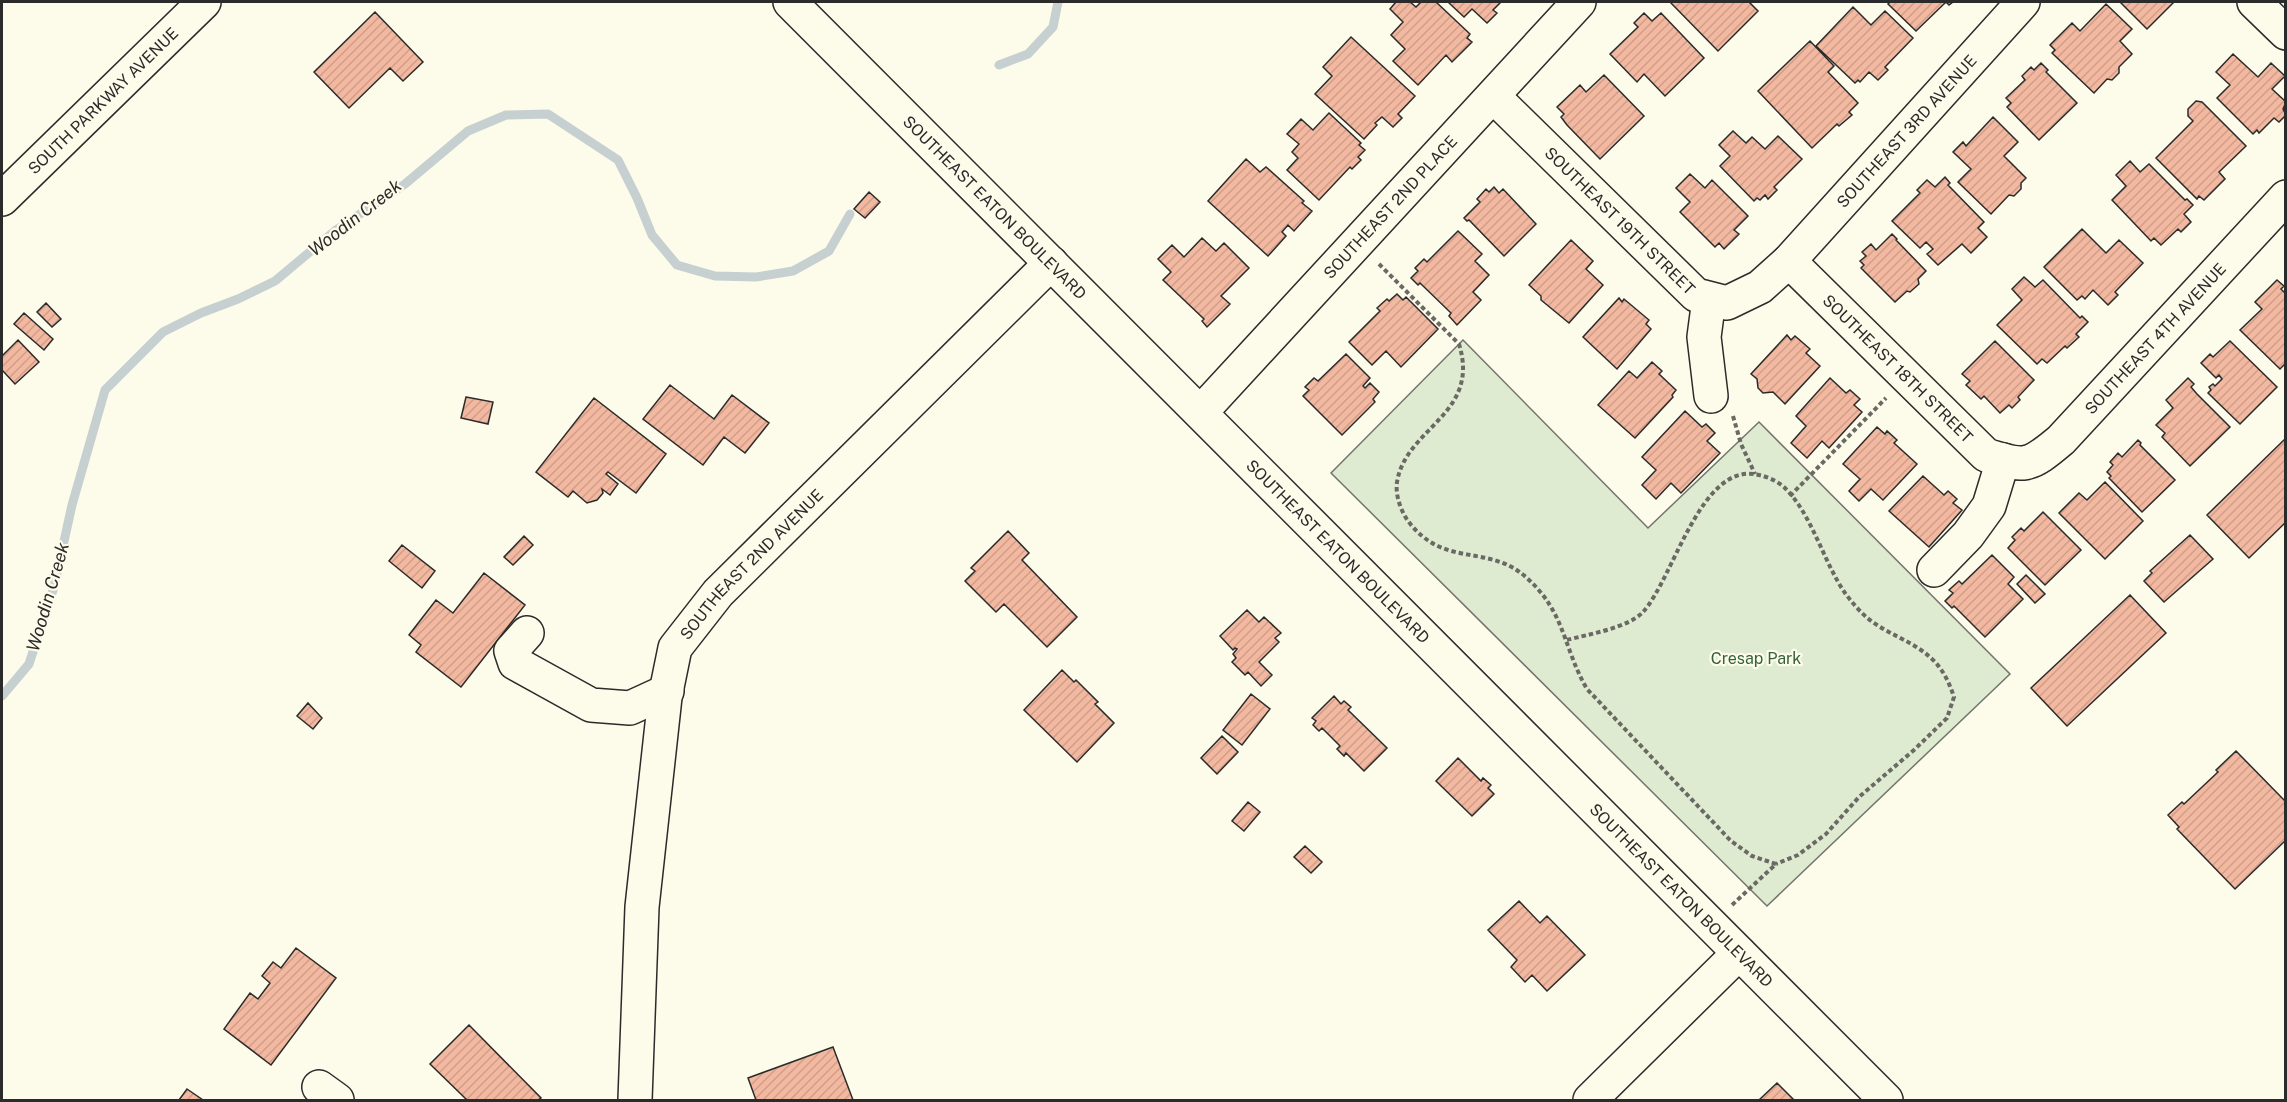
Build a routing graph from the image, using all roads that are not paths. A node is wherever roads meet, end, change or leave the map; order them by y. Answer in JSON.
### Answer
{"nodes":[{"id":1,"x":204,"y":2,"type":"edge"},
{"id":2,"x":790,"y":2,"type":"edge"},
{"id":3,"x":1579,"y":2,"type":"edge"},
{"id":4,"x":2023,"y":2,"type":"edge"},
{"id":5,"x":2254,"y":2,"type":"edge"},
{"id":6,"x":2286,"y":33,"type":"edge"},
{"id":7,"x":1493,"y":96,"type":"junction"},
{"id":8,"x":2286,"y":196,"type":"edge"},
{"id":9,"x":2,"y":199,"type":"edge"},
{"id":10,"x":1789,"y":261,"type":"junction"},
{"id":11,"x":1051,"y":264,"type":"junction"},
{"id":12,"x":1709,"y":298,"type":"junction"},
{"id":13,"x":1711,"y":396,"type":"road end"},
{"id":14,"x":1201,"y":412,"type":"junction"},
{"id":15,"x":2008,"y":462,"type":"junction"},
{"id":16,"x":1934,"y":570,"type":"dead end"},
{"id":17,"x":527,"y":633,"type":"dead end"},
{"id":18,"x":667,"y":691,"type":"junction"},
{"id":19,"x":1739,"y":953,"type":"junction"},
{"id":20,"x":635,"y":1101,"type":"edge"},
{"id":21,"x":1590,"y":1101,"type":"edge"},
{"id":22,"x":1886,"y":1101,"type":"edge"}],
"edges":[{"from":1,"to":9,"type":"street","name":"SOUTH PARKWAY AVENUE"},
{"from":2,"to":11,"type":"street","name":"SOUTHEAST EATON BOULEVARD"},
{"from":3,"to":7,"type":"street","name":"SOUTHEAST 2ND PLACE"},
{"from":4,"to":10,"type":"street","name":"SOUTHEAST 3RD AVENUE"},
{"from":5,"to":6,"type":"street"},
{"from":7,"to":12,"type":"street","name":"SOUTHEAST 19TH STREET"},
{"from":7,"to":14,"type":"street","name":"SOUTHEAST 2ND PLACE"},
{"from":8,"to":15,"type":"street","name":"SOUTHEAST 4TH AVENUE"},
{"from":10,"to":12,"type":"street","name":"SOUTHEAST 19TH STREET"},
{"from":10,"to":15,"type":"street","name":"SOUTHEAST 18TH STREET"},
{"from":11,"to":14,"type":"street","name":"SOUTHEAST EATON BOULEVARD"},
{"from":11,"to":18,"type":"street","name":"SOUTHEAST 2ND AVENUE"},
{"from":12,"to":13,"type":"street"},
{"from":14,"to":19,"type":"street","name":"SOUTHEAST EATON BOULEVARD"},
{"from":15,"to":16,"type":"street"},
{"from":17,"to":18,"type":"street"},
{"from":18,"to":20,"type":"street","name":"SOUTHEAST 2ND AVENUE"},
{"from":19,"to":21,"type":"street"},
{"from":19,"to":22,"type":"street","name":"SOUTHEAST EATON BOULEVARD"}]}
